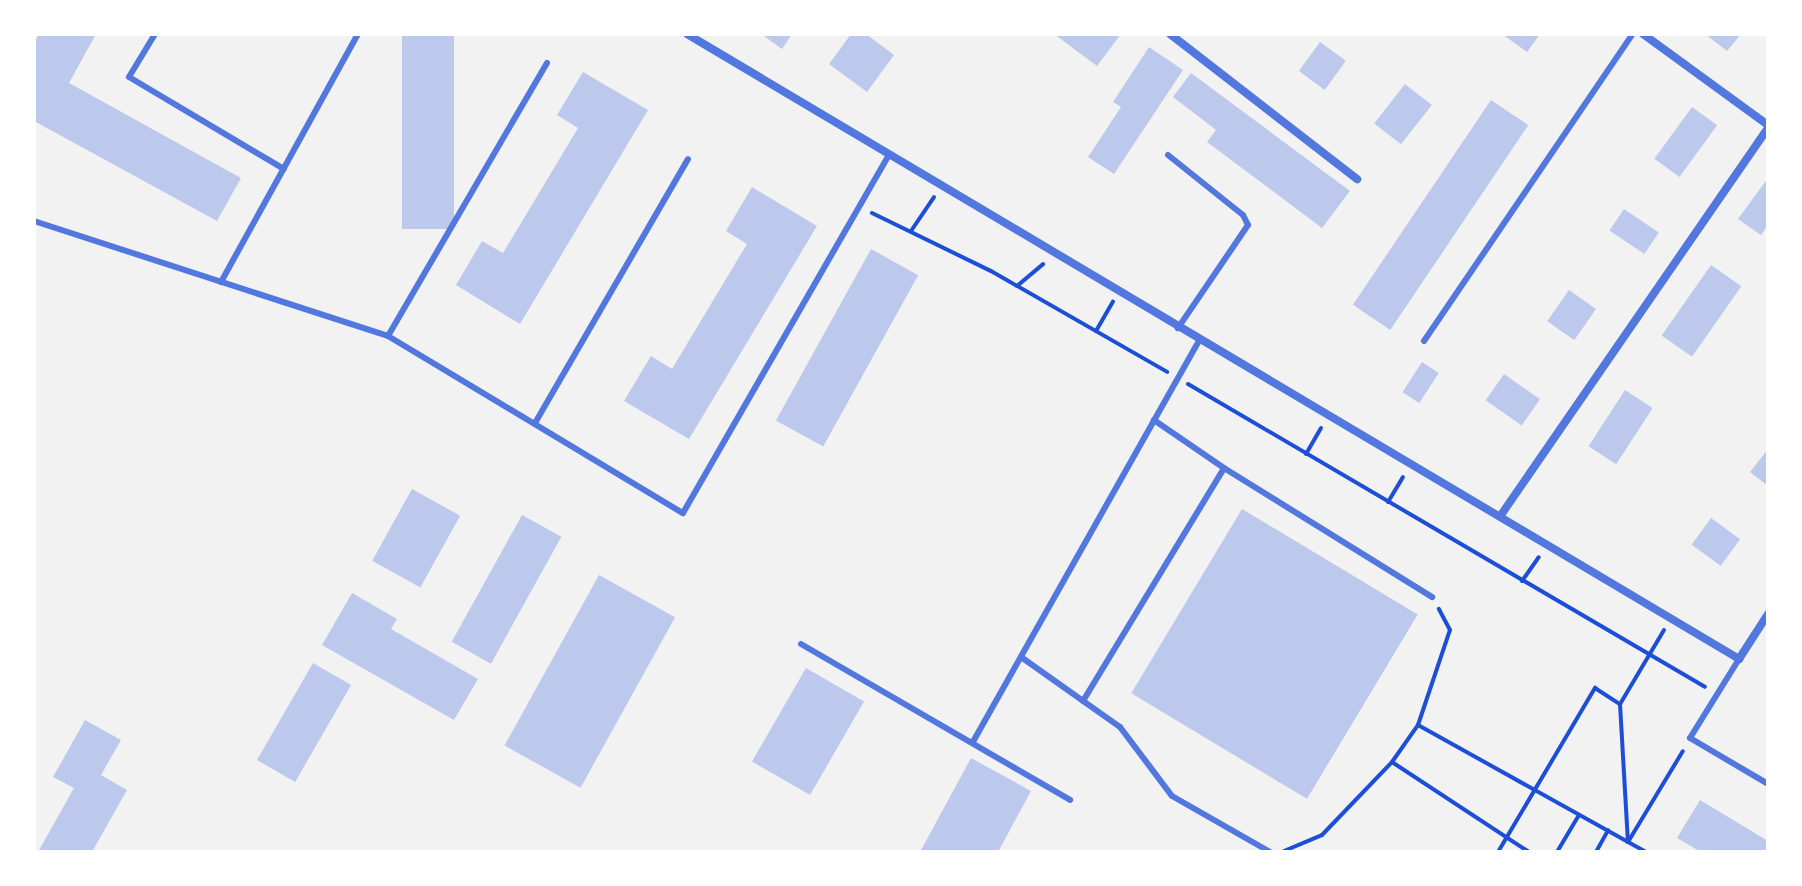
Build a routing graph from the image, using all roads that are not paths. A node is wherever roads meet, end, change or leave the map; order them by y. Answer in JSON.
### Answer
{"nodes":[{"id":1,"x":155,"y":34,"type":"edge"},
{"id":2,"x":346,"y":34,"type":"edge"},
{"id":3,"x":687,"y":34,"type":"edge"},
{"id":4,"x":1170,"y":34,"type":"edge"},
{"id":5,"x":1633,"y":34,"type":"edge"},
{"id":6,"x":1643,"y":34,"type":"edge"},
{"id":7,"x":356,"y":37,"type":"edge"},
{"id":8,"x":547,"y":63,"type":"dead end"},
{"id":9,"x":1768,"y":126,"type":"edge"},
{"id":10,"x":889,"y":155,"type":"junction"},
{"id":11,"x":1168,"y":155,"type":"dead end"},
{"id":12,"x":688,"y":159,"type":"dead end"},
{"id":13,"x":284,"y":169,"type":"junction"},
{"id":14,"x":1357,"y":179,"type":"dead end"},
{"id":15,"x":34,"y":221,"type":"edge"},
{"id":16,"x":221,"y":282,"type":"junction"},
{"id":17,"x":1177,"y":328,"type":"junction"},
{"id":18,"x":388,"y":336,"type":"junction"},
{"id":19,"x":1199,"y":341,"type":"junction"},
{"id":20,"x":1424,"y":341,"type":"dead end"},
{"id":21,"x":1154,"y":420,"type":"junction"},
{"id":22,"x":535,"y":423,"type":"junction"},
{"id":23,"x":1224,"y":468,"type":"junction"},
{"id":24,"x":1501,"y":515,"type":"junction"},
{"id":25,"x":1432,"y":597,"type":"road end"},
{"id":26,"x":1768,"y":614,"type":"edge"},
{"id":27,"x":801,"y":644,"type":"dead end"},
{"id":28,"x":1021,"y":657,"type":"junction"},
{"id":29,"x":1739,"y":659,"type":"junction"},
{"id":30,"x":1083,"y":701,"type":"junction"},
{"id":31,"x":974,"y":740,"type":"junction"},
{"id":32,"x":1768,"y":784,"type":"edge"},
{"id":33,"x":1070,"y":800,"type":"dead end"},
{"id":34,"x":1270,"y":852,"type":"edge"}],
"edges":[{"from":1,"to":13,"type":"lane"},
{"from":2,"to":7,"type":"lane"},
{"from":3,"to":10,"type":"street"},
{"from":4,"to":14,"type":"street"},
{"from":5,"to":20,"type":"lane"},
{"from":6,"to":9,"type":"street"},
{"from":7,"to":13,"type":"lane"},
{"from":8,"to":18,"type":"lane"},
{"from":9,"to":24,"type":"street"},
{"from":10,"to":17,"type":"street"},
{"from":10,"to":22,"type":"lane"},
{"from":11,"to":17,"type":"lane"},
{"from":12,"to":22,"type":"lane"},
{"from":13,"to":16,"type":"lane"},
{"from":15,"to":16,"type":"lane"},
{"from":16,"to":18,"type":"lane"},
{"from":17,"to":19,"type":"street"},
{"from":18,"to":22,"type":"lane"},
{"from":19,"to":21,"type":"lane"},
{"from":19,"to":24,"type":"street"},
{"from":21,"to":23,"type":"lane"},
{"from":21,"to":28,"type":"lane"},
{"from":23,"to":25,"type":"lane"},
{"from":23,"to":30,"type":"lane"},
{"from":24,"to":29,"type":"street"},
{"from":26,"to":29,"type":"street"},
{"from":27,"to":31,"type":"lane"},
{"from":28,"to":30,"type":"lane"},
{"from":28,"to":31,"type":"lane"},
{"from":29,"to":32,"type":"lane"},
{"from":30,"to":34,"type":"lane"},
{"from":31,"to":33,"type":"lane"}]}
